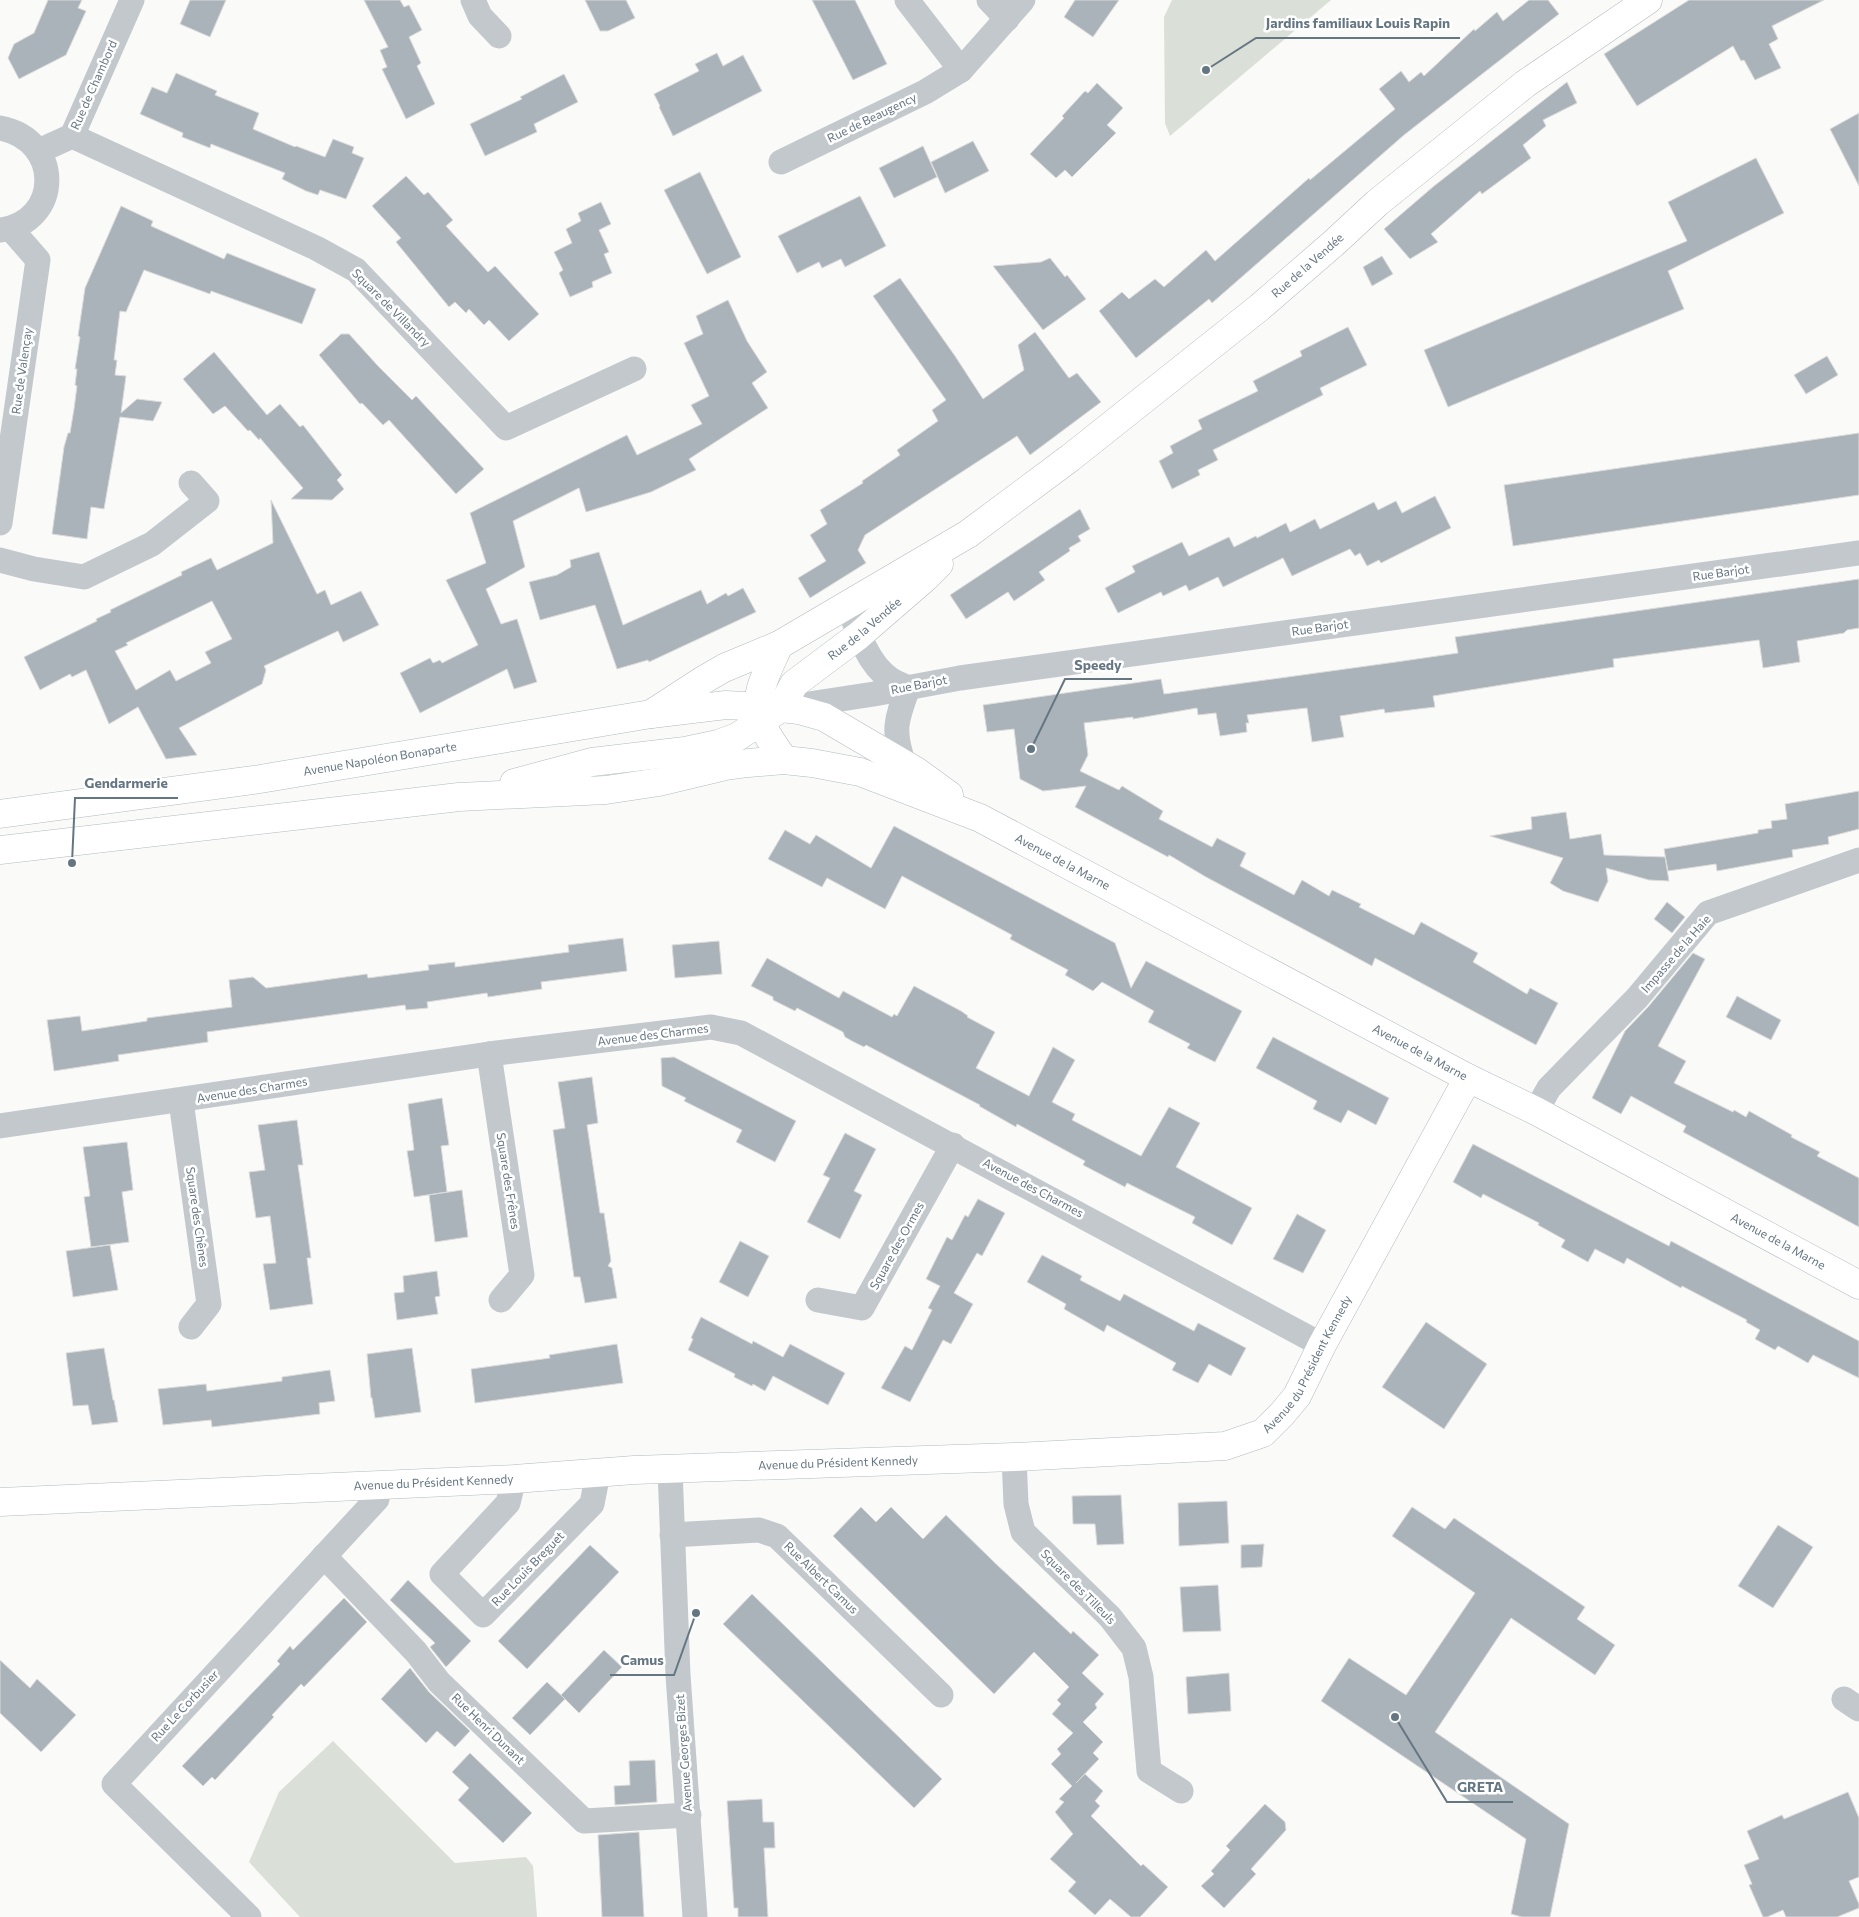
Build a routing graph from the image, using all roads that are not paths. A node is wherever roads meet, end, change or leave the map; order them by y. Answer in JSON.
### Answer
{"nodes":[{"id":1,"x":132,"y":0,"type":"edge"},
{"id":2,"x":473,"y":0,"type":"edge"},
{"id":3,"x":907,"y":0,"type":"edge"},
{"id":4,"x":989,"y":0,"type":"edge"},
{"id":5,"x":1023,"y":0,"type":"edge"},
{"id":6,"x":1648,"y":0,"type":"edge"},
{"id":7,"x":1007,"y":19,"type":"junction"},
{"id":8,"x":498,"y":36,"type":"dead end"},
{"id":9,"x":961,"y":70,"type":"junction"},
{"id":10,"x":0,"y":128,"type":"edge"},
{"id":11,"x":72,"y":136,"type":"junction"},
{"id":12,"x":39,"y":151,"type":"junction"},
{"id":13,"x":780,"y":162,"type":"dead end"},
{"id":14,"x":5,"y":230,"type":"edge"},
{"id":15,"x":634,"y":370,"type":"dead end"},
{"id":16,"x":192,"y":484,"type":"dead end"},
{"id":17,"x":0,"y":523,"type":"edge"},
{"id":18,"x":968,"y":534,"type":"junction"},
{"id":19,"x":1859,"y":554,"type":"edge"},
{"id":20,"x":0,"y":560,"type":"edge"},
{"id":21,"x":848,"y":604,"type":"junction"},
{"id":22,"x":858,"y":636,"type":"junction"},
{"id":23,"x":779,"y":645,"type":"junction"},
{"id":24,"x":908,"y":688,"type":"junction"},
{"id":25,"x":767,"y":712,"type":"junction"},
{"id":26,"x":651,"y":714,"type":"junction"},
{"id":27,"x":784,"y":760,"type":"junction"},
{"id":28,"x":904,"y":764,"type":"junction"},
{"id":29,"x":459,"y":797,"type":"junction"},
{"id":30,"x":0,"y":814,"type":"edge"},
{"id":31,"x":980,"y":818,"type":"junction"},
{"id":32,"x":0,"y":850,"type":"edge"},
{"id":33,"x":1859,"y":860,"type":"edge"},
{"id":34,"x":489,"y":1054,"type":"junction"},
{"id":35,"x":1468,"y":1078,"type":"junction"},
{"id":36,"x":181,"y":1101,"type":"junction"},
{"id":37,"x":1536,"y":1111,"type":"junction"},
{"id":38,"x":0,"y":1126,"type":"edge"},
{"id":39,"x":953,"y":1145,"type":"junction"},
{"id":40,"x":1859,"y":1286,"type":"edge"},
{"id":41,"x":501,"y":1300,"type":"dead end"},
{"id":42,"x":818,"y":1300,"type":"dead end"},
{"id":43,"x":191,"y":1327,"type":"dead end"},
{"id":44,"x":1322,"y":1345,"type":"junction"},
{"id":45,"x":1014,"y":1456,"type":"junction"},
{"id":46,"x":670,"y":1470,"type":"junction"},
{"id":47,"x":598,"y":1473,"type":"junction"},
{"id":48,"x":514,"y":1479,"type":"junction"},
{"id":49,"x":378,"y":1486,"type":"junction"},
{"id":50,"x":0,"y":1502,"type":"edge"},
{"id":51,"x":672,"y":1535,"type":"junction"},
{"id":52,"x":324,"y":1556,"type":"junction"},
{"id":53,"x":941,"y":1695,"type":"dead end"},
{"id":54,"x":1181,"y":1791,"type":"dead end"},
{"id":55,"x":689,"y":1815,"type":"junction"},
{"id":56,"x":249,"y":1917,"type":"edge"},
{"id":57,"x":695,"y":1917,"type":"edge"}],
"edges":[{"from":1,"to":11,"type":"street","name":"Rue de Chambord"},
{"from":2,"to":8,"type":"street"},
{"from":3,"to":9,"type":"street"},
{"from":4,"to":7,"type":"street"},
{"from":5,"to":7,"type":"street","name":"Rue de Beaugency"},
{"from":6,"to":18,"type":"main road","name":"Rue de la Vendée"},
{"from":7,"to":9,"type":"street","name":"Rue de Beaugency"},
{"from":9,"to":13,"type":"street","name":"Rue de Beaugency"},
{"from":10,"to":12,"type":"street"},
{"from":11,"to":12,"type":"street","name":"Rue de Chambord"},
{"from":11,"to":15,"type":"street","name":"Square de Villandry"},
{"from":12,"to":14,"type":"street"},
{"from":14,"to":17,"type":"street","name":"Rue de Valençay"},
{"from":16,"to":20,"type":"street"},
{"from":18,"to":21,"type":"main road","name":"Rue de la Vendée"},
{"from":18,"to":22,"type":"main road","name":"Rue de la Vendée"},
{"from":19,"to":24,"type":"street","name":"Rue Barjot"},
{"from":21,"to":22,"type":"street"},
{"from":21,"to":23,"type":"main road","name":"Rue de la Vendée"},
{"from":22,"to":24,"type":"street"},
{"from":22,"to":25,"type":"main road","name":"Rue de la Vendée"},
{"from":23,"to":25,"type":"main road"},
{"from":23,"to":26,"type":"main road","name":"Rue de la Vendée"},
{"from":24,"to":25,"type":"street","name":"Rue Barjot"},
{"from":24,"to":28,"type":"street"},
{"from":25,"to":26,"type":"main road","name":"Avenue Napoléon Bonaparte"},
{"from":25,"to":27,"type":"main road"},
{"from":25,"to":28,"type":"main road","name":"Avenue de la Marne"},
{"from":25,"to":29,"type":"main road"},
{"from":26,"to":30,"type":"main road","name":"Avenue Napoléon Bonaparte"},
{"from":27,"to":29,"type":"main road"},
{"from":27,"to":31,"type":"main road","name":"Avenue de la Marne"},
{"from":28,"to":31,"type":"main road","name":"Avenue de la Marne"},
{"from":29,"to":32,"type":"main road"},
{"from":31,"to":35,"type":"main road","name":"Avenue de la Marne"},
{"from":33,"to":37,"type":"street","name":"Impasse de la Haie"},
{"from":34,"to":36,"type":"street","name":"Avenue des Charmes"},
{"from":34,"to":39,"type":"street","name":"Avenue des Charmes"},
{"from":34,"to":41,"type":"street","name":"Square des Frênes"},
{"from":35,"to":37,"type":"main road","name":"Avenue de la Marne"},
{"from":35,"to":44,"type":"main road","name":"Avenue du Président Kennedy"},
{"from":36,"to":38,"type":"street","name":"Avenue des Charmes"},
{"from":36,"to":43,"type":"street","name":"Square des Chênes"},
{"from":37,"to":40,"type":"main road","name":"Avenue de la Marne"},
{"from":39,"to":42,"type":"street","name":"Square des Ormes"},
{"from":39,"to":44,"type":"street","name":"Avenue des Charmes"},
{"from":44,"to":45,"type":"main road","name":"Avenue du Président Kennedy"},
{"from":45,"to":46,"type":"main road","name":"Avenue du Président Kennedy"},
{"from":45,"to":54,"type":"street","name":"Square des Tilleuls"},
{"from":46,"to":47,"type":"main road","name":"Avenue du Président Kennedy"},
{"from":46,"to":51,"type":"street","name":"Avenue Georges Bizet"},
{"from":47,"to":48,"type":"main road","name":"Avenue du Président Kennedy"},
{"from":47,"to":48,"type":"street","name":"Rue Louis Breguet"},
{"from":48,"to":49,"type":"main road","name":"Avenue du Président Kennedy"},
{"from":49,"to":50,"type":"main road","name":"Avenue du Président Kennedy"},
{"from":49,"to":52,"type":"street","name":"Rue Le Corbusier"},
{"from":51,"to":53,"type":"street","name":"Rue Albert Camus"},
{"from":51,"to":55,"type":"street","name":"Avenue Georges Bizet"},
{"from":52,"to":55,"type":"street","name":"Rue Henri Dunant"},
{"from":52,"to":56,"type":"street","name":"Rue Le Corbusier"},
{"from":55,"to":57,"type":"street","name":"Avenue Georges Bizet"}]}
